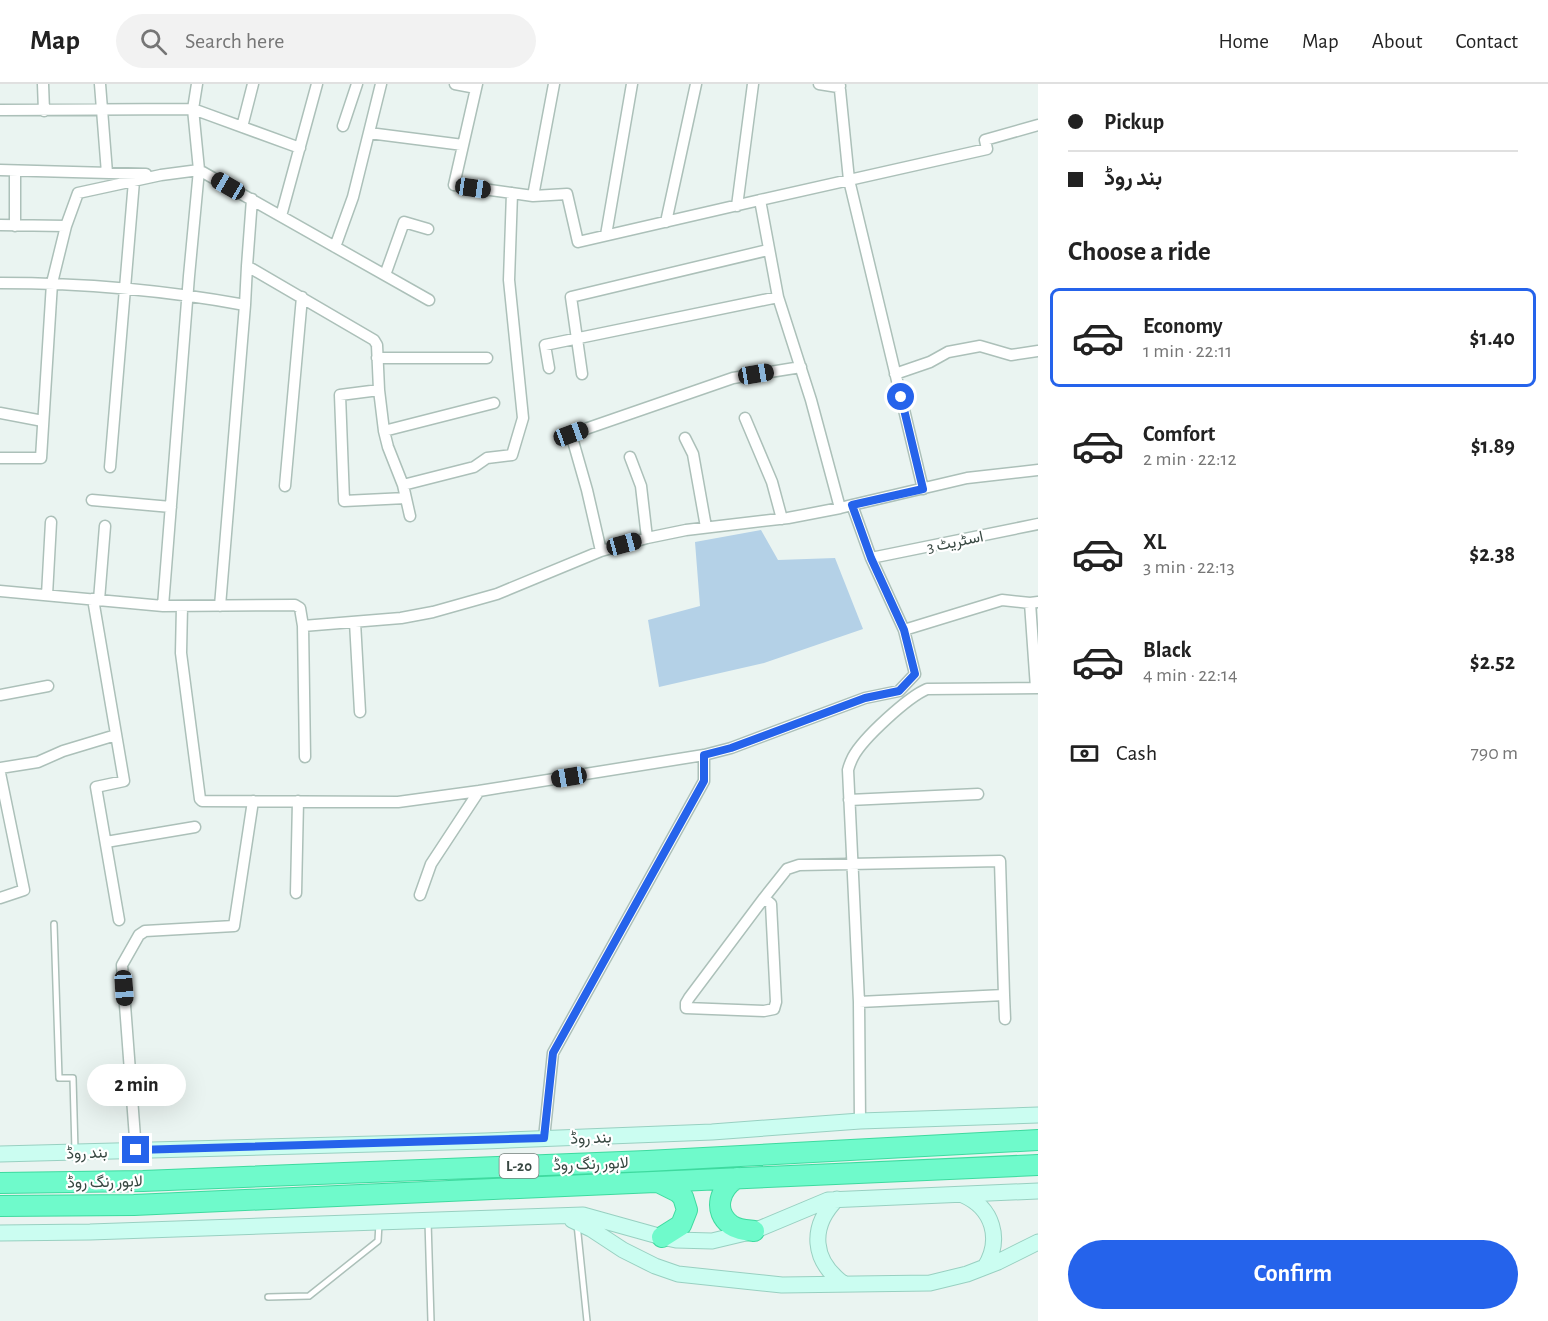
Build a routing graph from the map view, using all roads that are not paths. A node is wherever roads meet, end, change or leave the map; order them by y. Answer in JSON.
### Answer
{"nodes":[{"id":1,"x":43,"y":84,"type":"edge"},
{"id":2,"x":100,"y":84,"type":"edge"},
{"id":3,"x":196,"y":84,"type":"edge"},
{"id":4,"x":253,"y":84,"type":"edge"},
{"id":5,"x":318,"y":84,"type":"edge"},
{"id":6,"x":357,"y":84,"type":"edge"},
{"id":7,"x":381,"y":84,"type":"edge"},
{"id":8,"x":455,"y":84,"type":"edge"},
{"id":9,"x":554,"y":84,"type":"edge"},
{"id":10,"x":632,"y":84,"type":"edge"},
{"id":11,"x":696,"y":84,"type":"edge"},
{"id":12,"x":753,"y":84,"type":"edge"},
{"id":13,"x":819,"y":84,"type":"edge"},
{"id":14,"x":839,"y":85,"type":"edge"},
{"id":15,"x":476,"y":86,"type":"edge"},
{"id":16,"x":0,"y":110,"type":"edge"},
{"id":17,"x":102,"y":110,"type":"junction"},
{"id":18,"x":194,"y":110,"type":"junction"},
{"id":19,"x":44,"y":111,"type":"junction"},
{"id":20,"x":1038,"y":125,"type":"edge"},
{"id":21,"x":343,"y":126,"type":"dead end"},
{"id":22,"x":242,"y":128,"type":"junction"},
{"id":23,"x":369,"y":133,"type":"junction"},
{"id":24,"x":463,"y":145,"type":"junction"},
{"id":25,"x":300,"y":148,"type":"junction"},
{"id":26,"x":0,"y":170,"type":"edge"},
{"id":27,"x":199,"y":170,"type":"junction"},
{"id":28,"x":15,"y":171,"type":"junction"},
{"id":29,"x":107,"y":173,"type":"junction"},
{"id":30,"x":161,"y":175,"type":"junction"},
{"id":31,"x":849,"y":180,"type":"junction"},
{"id":32,"x":134,"y":181,"type":"junction"},
{"id":33,"x":512,"y":193,"type":"junction"},
{"id":34,"x":533,"y":196,"type":"junction"},
{"id":35,"x":252,"y":200,"type":"junction"},
{"id":36,"x":760,"y":200,"type":"junction"},
{"id":37,"x":737,"y":206,"type":"junction"},
{"id":38,"x":281,"y":216,"type":"junction"},
{"id":39,"x":666,"y":222,"type":"junction"},
{"id":40,"x":0,"y":225,"type":"edge"},
{"id":41,"x":15,"y":225,"type":"junction"},
{"id":42,"x":66,"y":226,"type":"junction"},
{"id":43,"x":428,"y":229,"type":"dead end"},
{"id":44,"x":606,"y":236,"type":"junction"},
{"id":45,"x":335,"y":247,"type":"junction"},
{"id":46,"x":768,"y":250,"type":"junction"},
{"id":47,"x":247,"y":266,"type":"junction"},
{"id":48,"x":385,"y":275,"type":"junction"},
{"id":49,"x":0,"y":283,"type":"edge"},
{"id":50,"x":51,"y":283,"type":"junction"},
{"id":51,"x":126,"y":290,"type":"junction"},
{"id":52,"x":189,"y":295,"type":"junction"},
{"id":53,"x":302,"y":297,"type":"junction"},
{"id":54,"x":778,"y":297,"type":"junction"},
{"id":55,"x":429,"y":300,"type":"dead end"},
{"id":56,"x":245,"y":305,"type":"junction"},
{"id":57,"x":577,"y":339,"type":"junction"},
{"id":58,"x":1038,"y":351,"type":"edge"},
{"id":59,"x":377,"y":358,"type":"junction"},
{"id":60,"x":487,"y":358,"type":"dead end"},
{"id":61,"x":801,"y":367,"type":"junction"},
{"id":62,"x":549,"y":368,"type":"dead end"},
{"id":63,"x":582,"y":374,"type":"dead end"},
{"id":64,"x":895,"y":374,"type":"junction"},
{"id":65,"x":379,"y":390,"type":"junction"},
{"id":66,"x":494,"y":403,"type":"dead end"},
{"id":67,"x":0,"y":413,"type":"edge"},
{"id":68,"x":745,"y":418,"type":"dead end"},
{"id":69,"x":44,"y":422,"type":"junction"},
{"id":70,"x":384,"y":431,"type":"junction"},
{"id":71,"x":685,"y":438,"type":"dead end"},
{"id":72,"x":630,"y":457,"type":"dead end"},
{"id":73,"x":0,"y":458,"type":"edge"},
{"id":74,"x":110,"y":467,"type":"dead end"},
{"id":75,"x":1038,"y":470,"type":"edge"},
{"id":76,"x":403,"y":485,"type":"junction"},
{"id":77,"x":285,"y":486,"type":"dead end"},
{"id":78,"x":923,"y":489,"type":"junction"},
{"id":79,"x":406,"y":498,"type":"junction"},
{"id":80,"x":92,"y":500,"type":"dead end"},
{"id":81,"x":852,"y":505,"type":"junction"},
{"id":82,"x":171,"y":507,"type":"junction"},
{"id":83,"x":840,"y":508,"type":"junction"},
{"id":84,"x":410,"y":516,"type":"dead end"},
{"id":85,"x":782,"y":519,"type":"junction"},
{"id":86,"x":51,"y":522,"type":"dead end"},
{"id":87,"x":1038,"y":524,"type":"edge"},
{"id":88,"x":105,"y":526,"type":"dead end"},
{"id":89,"x":706,"y":527,"type":"junction"},
{"id":90,"x":647,"y":538,"type":"junction"},
{"id":91,"x":601,"y":551,"type":"junction"},
{"id":92,"x":871,"y":558,"type":"junction"},
{"id":93,"x":0,"y":591,"type":"edge"},
{"id":94,"x":47,"y":595,"type":"junction"},
{"id":95,"x":96,"y":600,"type":"junction"},
{"id":96,"x":1034,"y":602,"type":"edge"},
{"id":97,"x":163,"y":606,"type":"junction"},
{"id":98,"x":182,"y":606,"type":"junction"},
{"id":99,"x":220,"y":606,"type":"junction"},
{"id":100,"x":354,"y":622,"type":"junction"},
{"id":101,"x":303,"y":626,"type":"junction"},
{"id":102,"x":904,"y":630,"type":"junction"},
{"id":103,"x":48,"y":686,"type":"dead end"},
{"id":104,"x":1037,"y":688,"type":"edge"},
{"id":105,"x":0,"y":695,"type":"edge"},
{"id":106,"x":360,"y":712,"type":"dead end"},
{"id":107,"x":116,"y":735,"type":"junction"},
{"id":108,"x":704,"y":755,"type":"junction"},
{"id":109,"x":305,"y":757,"type":"dead end"},
{"id":110,"x":0,"y":768,"type":"edge"},
{"id":111,"x":0,"y":773,"type":"edge"},
{"id":112,"x":479,"y":791,"type":"junction"},
{"id":113,"x":978,"y":794,"type":"dead end"},
{"id":114,"x":849,"y":800,"type":"junction"},
{"id":115,"x":254,"y":801,"type":"junction"},
{"id":116,"x":298,"y":801,"type":"junction"},
{"id":117,"x":195,"y":827,"type":"dead end"},
{"id":118,"x":106,"y":842,"type":"junction"},
{"id":119,"x":852,"y":864,"type":"junction"},
{"id":120,"x":296,"y":893,"type":"dead end"},
{"id":121,"x":420,"y":895,"type":"dead end"},
{"id":122,"x":0,"y":898,"type":"edge"},
{"id":123,"x":764,"y":898,"type":"junction"},
{"id":124,"x":119,"y":920,"type":"dead end"},
{"id":125,"x":54,"y":924,"type":"dead end"},
{"id":126,"x":1004,"y":995,"type":"junction"},
{"id":127,"x":859,"y":1002,"type":"junction"},
{"id":128,"x":1005,"y":1019,"type":"dead end"},
{"id":129,"x":1038,"y":1114,"type":"edge"},
{"id":130,"x":860,"y":1121,"type":"junction"},
{"id":131,"x":544,"y":1138,"type":"junction"},
{"id":132,"x":1038,"y":1140,"type":"edge"},
{"id":133,"x":136,"y":1150,"type":"junction"},
{"id":134,"x":75,"y":1152,"type":"junction"},
{"id":135,"x":0,"y":1154,"type":"edge"},
{"id":136,"x":1038,"y":1165,"type":"edge"},
{"id":137,"x":737,"y":1178,"type":"junction"},
{"id":138,"x":0,"y":1183,"type":"edge"},
{"id":139,"x":660,"y":1183,"type":"junction"},
{"id":140,"x":1038,"y":1191,"type":"edge"},
{"id":141,"x":963,"y":1195,"type":"junction"},
{"id":142,"x":837,"y":1199,"type":"junction"},
{"id":143,"x":0,"y":1206,"type":"edge"},
{"id":144,"x":561,"y":1215,"type":"junction"},
{"id":145,"x":429,"y":1220,"type":"junction"},
{"id":146,"x":379,"y":1222,"type":"junction"},
{"id":147,"x":577,"y":1222,"type":"junction"},
{"id":148,"x":754,"y":1231,"type":"junction"},
{"id":149,"x":0,"y":1233,"type":"edge"},
{"id":150,"x":662,"y":1237,"type":"junction"},
{"id":151,"x":1038,"y":1242,"type":"edge"},
{"id":152,"x":985,"y":1267,"type":"junction"},
{"id":153,"x":844,"y":1284,"type":"junction"},
{"id":154,"x":268,"y":1297,"type":"dead end"},
{"id":155,"x":431,"y":1321,"type":"edge"},
{"id":156,"x":587,"y":1321,"type":"edge"}],
"edges":[{"from":1,"to":19,"type":"street"},
{"from":2,"to":17,"type":"street"},
{"from":3,"to":18,"type":"street"},
{"from":4,"to":22,"type":"street"},
{"from":5,"to":25,"type":"street"},
{"from":6,"to":21,"type":"street"},
{"from":7,"to":23,"type":"street"},
{"from":8,"to":15,"type":"street"},
{"from":9,"to":34,"type":"street"},
{"from":10,"to":44,"type":"street"},
{"from":11,"to":39,"type":"street"},
{"from":12,"to":37,"type":"street"},
{"from":13,"to":14,"type":"street"},
{"from":14,"to":31,"type":"street"},
{"from":15,"to":24,"type":"street"},
{"from":16,"to":19,"type":"street"},
{"from":17,"to":18,"type":"street"},
{"from":17,"to":19,"type":"street"},
{"from":17,"to":29,"type":"street"},
{"from":18,"to":22,"type":"street"},
{"from":18,"to":27,"type":"street"},
{"from":20,"to":31,"type":"street"},
{"from":22,"to":25,"type":"street"},
{"from":23,"to":24,"type":"street"},
{"from":23,"to":45,"type":"street"},
{"from":24,"to":33,"type":"street"},
{"from":25,"to":38,"type":"street"},
{"from":26,"to":28,"type":"street"},
{"from":27,"to":30,"type":"street"},
{"from":27,"to":35,"type":"street"},
{"from":27,"to":52,"type":"street"},
{"from":28,"to":29,"type":"street"},
{"from":28,"to":41,"type":"street"},
{"from":29,"to":30,"type":"street"},
{"from":30,"to":32,"type":"street"},
{"from":31,"to":36,"type":"street"},
{"from":31,"to":64,"type":"street"},
{"from":32,"to":42,"type":"street"},
{"from":32,"to":51,"type":"street"},
{"from":33,"to":34,"type":"street"},
{"from":33,"to":76,"type":"street"},
{"from":34,"to":44,"type":"street"},
{"from":35,"to":38,"type":"street"},
{"from":35,"to":47,"type":"street"},
{"from":36,"to":37,"type":"street"},
{"from":36,"to":46,"type":"street"},
{"from":37,"to":39,"type":"street"},
{"from":38,"to":45,"type":"street"},
{"from":39,"to":44,"type":"street"},
{"from":40,"to":41,"type":"street"},
{"from":41,"to":42,"type":"street"},
{"from":42,"to":50,"type":"street"},
{"from":43,"to":48,"type":"street"},
{"from":45,"to":48,"type":"street"},
{"from":46,"to":54,"type":"street"},
{"from":46,"to":57,"type":"street"},
{"from":47,"to":53,"type":"street"},
{"from":47,"to":56,"type":"street"},
{"from":48,"to":55,"type":"street"},
{"from":49,"to":50,"type":"street"},
{"from":50,"to":51,"type":"street"},
{"from":50,"to":69,"type":"street"},
{"from":51,"to":52,"type":"street"},
{"from":51,"to":74,"type":"street"},
{"from":52,"to":56,"type":"street"},
{"from":52,"to":82,"type":"street"},
{"from":53,"to":59,"type":"street"},
{"from":53,"to":77,"type":"street"},
{"from":54,"to":57,"type":"street"},
{"from":54,"to":61,"type":"street"},
{"from":56,"to":99,"type":"street"},
{"from":57,"to":62,"type":"street"},
{"from":57,"to":63,"type":"street"},
{"from":58,"to":64,"type":"street"},
{"from":59,"to":60,"type":"street"},
{"from":59,"to":65,"type":"street"},
{"from":61,"to":83,"type":"street"},
{"from":61,"to":91,"type":"street"},
{"from":64,"to":78,"type":"street"},
{"from":65,"to":70,"type":"street"},
{"from":65,"to":79,"type":"street"},
{"from":66,"to":70,"type":"street"},
{"from":67,"to":69,"type":"street"},
{"from":68,"to":85,"type":"street"},
{"from":69,"to":73,"type":"street"},
{"from":70,"to":76,"type":"street"},
{"from":71,"to":89,"type":"street"},
{"from":72,"to":90,"type":"street"},
{"from":75,"to":78,"type":"street"},
{"from":76,"to":79,"type":"street"},
{"from":78,"to":81,"type":"street"},
{"from":79,"to":84,"type":"street"},
{"from":80,"to":82,"type":"street"},
{"from":81,"to":83,"type":"street"},
{"from":81,"to":92,"type":"street"},
{"from":82,"to":97,"type":"street"},
{"from":83,"to":85,"type":"street"},
{"from":85,"to":89,"type":"street"},
{"from":86,"to":94,"type":"street"},
{"from":87,"to":92,"type":"street","name":"اسٹریٹ 3"},
{"from":88,"to":95,"type":"street"},
{"from":89,"to":90,"type":"street"},
{"from":90,"to":91,"type":"street"},
{"from":91,"to":100,"type":"street"},
{"from":92,"to":102,"type":"street"},
{"from":93,"to":94,"type":"street"},
{"from":94,"to":95,"type":"street"},
{"from":95,"to":97,"type":"street"},
{"from":95,"to":107,"type":"street"},
{"from":96,"to":102,"type":"street"},
{"from":96,"to":104,"type":"street"},
{"from":97,"to":98,"type":"street"},
{"from":98,"to":99,"type":"street"},
{"from":98,"to":115,"type":"street"},
{"from":99,"to":101,"type":"street"},
{"from":100,"to":101,"type":"street"},
{"from":100,"to":106,"type":"street"},
{"from":101,"to":109,"type":"street"},
{"from":102,"to":108,"type":"street"},
{"from":103,"to":105,"type":"street"},
{"from":104,"to":114,"type":"street"},
{"from":107,"to":110,"type":"street"},
{"from":107,"to":118,"type":"street"},
{"from":108,"to":112,"type":"street"},
{"from":108,"to":131,"type":"street"},
{"from":111,"to":122,"type":"street"},
{"from":112,"to":116,"type":"street"},
{"from":112,"to":121,"type":"street"},
{"from":113,"to":114,"type":"street"},
{"from":114,"to":119,"type":"street"},
{"from":115,"to":116,"type":"street"},
{"from":115,"to":133,"type":"street"},
{"from":116,"to":120,"type":"street"},
{"from":117,"to":118,"type":"street"},
{"from":118,"to":124,"type":"street"},
{"from":119,"to":123,"type":"street"},
{"from":119,"to":126,"type":"street"},
{"from":119,"to":127,"type":"street"},
{"from":123,"to":123,"type":"street"},
{"from":125,"to":134,"type":"lane"},
{"from":126,"to":127,"type":"street"},
{"from":126,"to":128,"type":"street"},
{"from":127,"to":130,"type":"street"},
{"from":129,"to":130,"type":"main road","name":"بند روڈ"},
{"from":130,"to":131,"type":"main road","name":"بند روڈ"},
{"from":131,"to":133,"type":"main road","name":"بند روڈ"},
{"from":132,"to":138,"type":"highway","name":"لاہور رنگ روڈ","number":"L-20"},
{"from":133,"to":134,"type":"main road","name":"بند روڈ"},
{"from":134,"to":135,"type":"main road","name":"بند روڈ"},
{"from":136,"to":137,"type":"highway","name":"لاہور رنگ روڈ","number":"L-20"},
{"from":137,"to":139,"type":"highway","name":"لاہور رنگ روڈ","number":"L-20"},
{"from":137,"to":148,"type":"highway"},
{"from":139,"to":143,"type":"highway","name":"لاہور رنگ روڈ","number":"L-20"},
{"from":139,"to":150,"type":"highway"},
{"from":140,"to":141,"type":"main road"},
{"from":141,"to":142,"type":"main road"},
{"from":141,"to":152,"type":"main road"},
{"from":142,"to":148,"type":"main road"},
{"from":142,"to":153,"type":"main road"},
{"from":144,"to":145,"type":"main road"},
{"from":144,"to":147,"type":"main road"},
{"from":144,"to":150,"type":"main road"},
{"from":145,"to":146,"type":"main road"},
{"from":145,"to":155,"type":"lane"},
{"from":146,"to":149,"type":"main road"},
{"from":146,"to":154,"type":"lane"},
{"from":147,"to":153,"type":"main road"},
{"from":147,"to":156,"type":"lane"},
{"from":148,"to":150,"type":"main road"},
{"from":151,"to":152,"type":"main road"},
{"from":152,"to":153,"type":"main road"}]}
